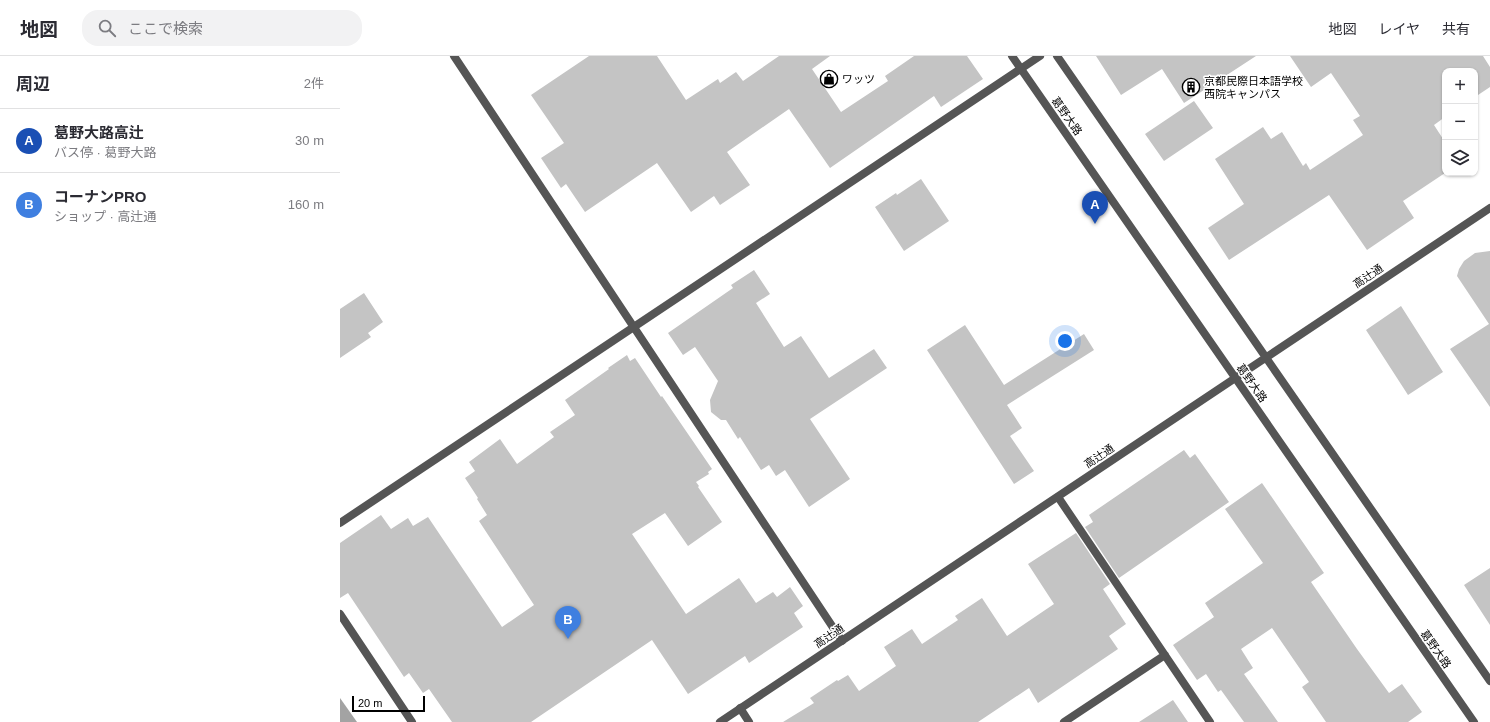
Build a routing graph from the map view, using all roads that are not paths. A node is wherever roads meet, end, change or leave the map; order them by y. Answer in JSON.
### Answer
{"nodes":[{"id":1,"x":454,"y":56,"type":"edge"},
{"id":2,"x":1012,"y":56,"type":"edge"},
{"id":3,"x":1040,"y":56,"type":"edge"},
{"id":4,"x":1057,"y":56,"type":"edge"},
{"id":5,"x":1021,"y":69,"type":"junction"},
{"id":6,"x":1490,"y":208,"type":"edge"},
{"id":7,"x":633,"y":327,"type":"junction"},
{"id":8,"x":1266,"y":358,"type":"junction"},
{"id":9,"x":1235,"y":378,"type":"junction"},
{"id":10,"x":1058,"y":497,"type":"junction"},
{"id":11,"x":340,"y":523,"type":"edge"},
{"id":12,"x":340,"y":614,"type":"edge"},
{"id":13,"x":842,"y":641,"type":"junction"},
{"id":14,"x":1165,"y":655,"type":"junction"},
{"id":15,"x":1490,"y":681,"type":"edge"},
{"id":16,"x":740,"y":708,"type":"junction"},
{"id":17,"x":412,"y":722,"type":"edge"},
{"id":18,"x":720,"y":722,"type":"edge"},
{"id":19,"x":749,"y":722,"type":"edge"},
{"id":20,"x":1064,"y":722,"type":"edge"},
{"id":21,"x":1210,"y":722,"type":"edge"},
{"id":22,"x":1474,"y":722,"type":"edge"}],
"edges":[{"from":1,"to":7,"type":"street"},
{"from":2,"to":5,"type":"street","name":"葛野大路"},
{"from":3,"to":5,"type":"street"},
{"from":4,"to":8,"type":"street"},
{"from":5,"to":7,"type":"street"},
{"from":5,"to":9,"type":"street","name":"葛野大路"},
{"from":6,"to":8,"type":"street","name":"高辻通"},
{"from":7,"to":11,"type":"street"},
{"from":7,"to":13,"type":"street"},
{"from":8,"to":9,"type":"street","name":"高辻通"},
{"from":8,"to":15,"type":"street"},
{"from":9,"to":10,"type":"street","name":"高辻通"},
{"from":9,"to":22,"type":"street","name":"葛野大路"},
{"from":10,"to":13,"type":"street","name":"高辻通"},
{"from":10,"to":14,"type":"street"},
{"from":12,"to":17,"type":"street"},
{"from":13,"to":16,"type":"street","name":"高辻通"},
{"from":14,"to":20,"type":"street"},
{"from":14,"to":21,"type":"street"},
{"from":16,"to":18,"type":"street","name":"高辻通"},
{"from":16,"to":19,"type":"street"}]}
